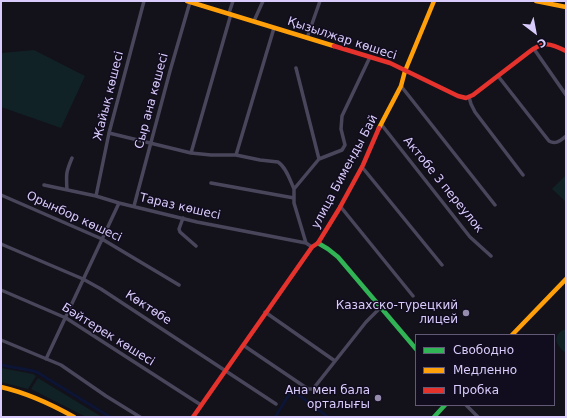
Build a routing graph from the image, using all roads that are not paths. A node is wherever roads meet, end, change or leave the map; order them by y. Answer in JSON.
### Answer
{"nodes":[{"id":1,"x":144,"y":1,"type":"edge"},
{"id":2,"x":189,"y":1,"type":"edge"},
{"id":3,"x":233,"y":1,"type":"edge"},
{"id":4,"x":263,"y":1,"type":"edge"},
{"id":5,"x":320,"y":1,"type":"edge"},
{"id":6,"x":434,"y":1,"type":"edge"},
{"id":7,"x":536,"y":1,"type":"edge"},
{"id":8,"x":566,"y":7,"type":"edge"},
{"id":9,"x":230,"y":14,"type":"junction"},
{"id":10,"x":254,"y":21,"type":"junction"},
{"id":11,"x":274,"y":28,"type":"junction"},
{"id":12,"x":307,"y":38,"type":"junction"},
{"id":13,"x":534,"y":49,"type":"junction"},
{"id":14,"x":566,"y":50,"type":"edge"},
{"id":15,"x":370,"y":57,"type":"junction"},
{"id":16,"x":296,"y":68,"type":"dead end"},
{"id":17,"x":405,"y":71,"type":"junction"},
{"id":18,"x":498,"y":76,"type":"junction"},
{"id":19,"x":401,"y":86,"type":"junction"},
{"id":20,"x":566,"y":95,"type":"edge"},
{"id":21,"x":469,"y":97,"type":"junction"},
{"id":22,"x":381,"y":124,"type":"junction"},
{"id":23,"x":109,"y":133,"type":"junction"},
{"id":24,"x":566,"y":136,"type":"edge"},
{"id":25,"x":152,"y":143,"type":"junction"},
{"id":26,"x":191,"y":153,"type":"junction"},
{"id":27,"x":236,"y":155,"type":"junction"},
{"id":28,"x":72,"y":158,"type":"dead end"},
{"id":29,"x":319,"y":159,"type":"junction"},
{"id":30,"x":362,"y":167,"type":"junction"},
{"id":31,"x":522,"y":175,"type":"dead end"},
{"id":32,"x":211,"y":183,"type":"dead end"},
{"id":33,"x":44,"y":185,"type":"dead end"},
{"id":34,"x":294,"y":189,"type":"junction"},
{"id":35,"x":68,"y":190,"type":"junction"},
{"id":36,"x":1,"y":195,"type":"edge"},
{"id":37,"x":96,"y":196,"type":"junction"},
{"id":38,"x":294,"y":198,"type":"junction"},
{"id":39,"x":119,"y":203,"type":"junction"},
{"id":40,"x":495,"y":205,"type":"dead end"},
{"id":41,"x":134,"y":206,"type":"junction"},
{"id":42,"x":340,"y":206,"type":"junction"},
{"id":43,"x":183,"y":218,"type":"junction"},
{"id":44,"x":102,"y":239,"type":"junction"},
{"id":45,"x":318,"y":243,"type":"junction"},
{"id":46,"x":1,"y":244,"type":"edge"},
{"id":47,"x":306,"y":244,"type":"junction"},
{"id":48,"x":196,"y":246,"type":"dead end"},
{"id":49,"x":312,"y":247,"type":"junction"},
{"id":50,"x":491,"y":256,"type":"dead end"},
{"id":51,"x":442,"y":265,"type":"dead end"},
{"id":52,"x":83,"y":279,"type":"junction"},
{"id":53,"x":566,"y":279,"type":"edge"},
{"id":54,"x":179,"y":285,"type":"dead end"},
{"id":55,"x":1,"y":290,"type":"edge"},
{"id":56,"x":413,"y":296,"type":"dead end"},
{"id":57,"x":381,"y":307,"type":"junction"},
{"id":58,"x":265,"y":312,"type":"junction"},
{"id":59,"x":66,"y":318,"type":"junction"},
{"id":60,"x":513,"y":334,"type":"edge"},
{"id":61,"x":1,"y":340,"type":"edge"},
{"id":62,"x":243,"y":345,"type":"junction"},
{"id":63,"x":415,"y":348,"type":"edge"},
{"id":64,"x":46,"y":359,"type":"junction"},
{"id":65,"x":335,"y":361,"type":"junction"},
{"id":66,"x":225,"y":370,"type":"junction"},
{"id":67,"x":1,"y":387,"type":"edge"},
{"id":68,"x":276,"y":404,"type":"dead end"},
{"id":69,"x":201,"y":405,"type":"junction"},
{"id":70,"x":444,"y":406,"type":"edge"},
{"id":71,"x":467,"y":406,"type":"edge"},
{"id":72,"x":74,"y":417,"type":"edge"},
{"id":73,"x":140,"y":417,"type":"edge"},
{"id":74,"x":192,"y":417,"type":"edge"},
{"id":75,"x":434,"y":417,"type":"edge"},
{"id":76,"x":478,"y":417,"type":"edge"}],
"edges":[{"from":1,"to":23,"type":"street","name":"Жайық көшесі"},
{"from":2,"to":9,"type":"street","name":"Қызылжар көшесі"},
{"from":2,"to":25,"type":"street","name":"Сыр ана көшесі"},
{"from":3,"to":9,"type":"street"},
{"from":4,"to":10,"type":"street"},
{"from":5,"to":12,"type":"street"},
{"from":6,"to":17,"type":"street","name":"улица Бименды Бай"},
{"from":7,"to":8,"type":"street"},
{"from":9,"to":10,"type":"street","name":"Қызылжар көшесі"},
{"from":9,"to":26,"type":"street"},
{"from":10,"to":11,"type":"street","name":"Қызылжар көшесі"},
{"from":11,"to":12,"type":"street","name":"Қызылжар көшесі"},
{"from":11,"to":27,"type":"street"},
{"from":12,"to":15,"type":"street","name":"Қызылжар көшесі"},
{"from":13,"to":14,"type":"street"},
{"from":13,"to":18,"type":"street"},
{"from":13,"to":20,"type":"street"},
{"from":15,"to":17,"type":"street","name":"Қызылжар көшесі"},
{"from":15,"to":29,"type":"street"},
{"from":16,"to":29,"type":"street"},
{"from":17,"to":19,"type":"street","name":"улица Бименды Бай"},
{"from":17,"to":21,"type":"street","name":"Қызылжар көшесі"},
{"from":18,"to":21,"type":"street"},
{"from":18,"to":24,"type":"street"},
{"from":19,"to":22,"type":"street","name":"улица Бименды Бай"},
{"from":19,"to":40,"type":"street"},
{"from":21,"to":31,"type":"street"},
{"from":22,"to":30,"type":"street","name":"улица Бименды Бай"},
{"from":22,"to":50,"type":"street","name":"Актобе 3 переулок"},
{"from":23,"to":25,"type":"street"},
{"from":23,"to":37,"type":"street","name":"Жайық көшесі"},
{"from":25,"to":26,"type":"street"},
{"from":25,"to":41,"type":"street","name":"Сыр ана көшесі"},
{"from":26,"to":27,"type":"street"},
{"from":27,"to":34,"type":"street"},
{"from":28,"to":35,"type":"street"},
{"from":29,"to":34,"type":"street"},
{"from":30,"to":42,"type":"street","name":"улица Бименды Бай"},
{"from":30,"to":51,"type":"street"},
{"from":32,"to":38,"type":"street"},
{"from":33,"to":35,"type":"street","name":"Тараз көшесі"},
{"from":34,"to":38,"type":"street"},
{"from":35,"to":37,"type":"street","name":"Тараз көшесі"},
{"from":36,"to":44,"type":"street","name":"Орынбор көшесі"},
{"from":37,"to":39,"type":"street","name":"Тараз көшесі"},
{"from":38,"to":47,"type":"street"},
{"from":39,"to":41,"type":"street","name":"Тараз көшесі"},
{"from":39,"to":44,"type":"street"},
{"from":41,"to":43,"type":"street","name":"Тараз көшесі"},
{"from":42,"to":45,"type":"street","name":"улица Бименды Бай"},
{"from":42,"to":56,"type":"street"},
{"from":43,"to":47,"type":"street","name":"Тараз көшесі"},
{"from":43,"to":48,"type":"street"},
{"from":44,"to":52,"type":"street"},
{"from":44,"to":54,"type":"street","name":"Орынбор көшесі"},
{"from":45,"to":49,"type":"street","name":"улица Бименды Бай"},
{"from":45,"to":57,"type":"street"},
{"from":46,"to":52,"type":"street","name":"Көктөбе"},
{"from":47,"to":49,"type":"street","name":"Тараз көшесі"},
{"from":49,"to":58,"type":"street","name":"улица Бименды Бай"},
{"from":52,"to":59,"type":"street"},
{"from":52,"to":66,"type":"street","name":"Көктөбе"},
{"from":53,"to":60,"type":"street"},
{"from":55,"to":59,"type":"street","name":"Бәйтерек көшесі"},
{"from":57,"to":63,"type":"street"},
{"from":57,"to":65,"type":"street"},
{"from":58,"to":62,"type":"street","name":"улица Бименды Бай"},
{"from":58,"to":65,"type":"street"},
{"from":59,"to":64,"type":"street"},
{"from":59,"to":69,"type":"street","name":"Бәйтерек көшесі"},
{"from":61,"to":64,"type":"street"},
{"from":62,"to":65,"type":"street"},
{"from":62,"to":66,"type":"street","name":"улица Бименды Бай"},
{"from":64,"to":73,"type":"street"},
{"from":66,"to":68,"type":"street","name":"Көктөбе"},
{"from":66,"to":69,"type":"street","name":"улица Бименды Бай"},
{"from":67,"to":72,"type":"street"},
{"from":69,"to":74,"type":"street","name":"улица Бименды Бай"},
{"from":70,"to":75,"type":"street"},
{"from":71,"to":76,"type":"street"}]}
